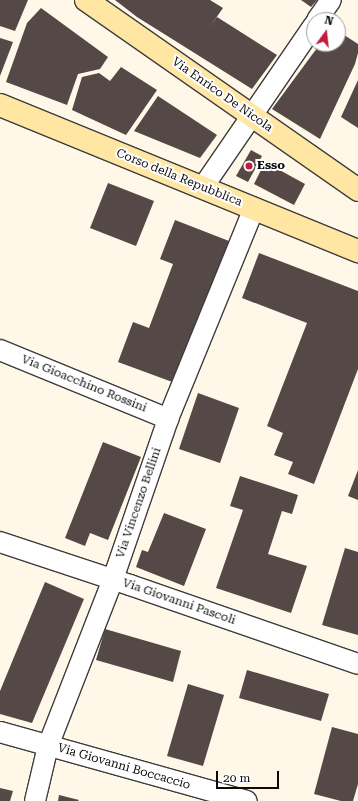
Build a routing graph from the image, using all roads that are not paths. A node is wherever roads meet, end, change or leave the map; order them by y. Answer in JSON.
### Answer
{"nodes":[{"id":1,"x":86,"y":0,"type":"edge"},
{"id":2,"x":331,"y":0,"type":"edge"},
{"id":3,"x":323,"y":12,"type":"edge"},
{"id":4,"x":306,"y":37,"type":"edge"},
{"id":5,"x":0,"y":105,"type":"edge"},
{"id":6,"x":252,"y":116,"type":"junction"},
{"id":7,"x":203,"y":188,"type":"junction"},
{"id":8,"x":358,"y":190,"type":"edge"},
{"id":9,"x":254,"y":208,"type":"junction"},
{"id":10,"x":358,"y":251,"type":"edge"},
{"id":11,"x":0,"y":350,"type":"edge"},
{"id":12,"x":168,"y":419,"type":"junction"},
{"id":13,"x":0,"y":542,"type":"edge"},
{"id":14,"x":113,"y":579,"type":"junction"},
{"id":15,"x":358,"y":664,"type":"edge"},
{"id":16,"x":0,"y":732,"type":"edge"},
{"id":17,"x":48,"y":746,"type":"junction"},
{"id":18,"x":35,"y":801,"type":"edge"},
{"id":19,"x":247,"y":801,"type":"edge"}],
"edges":[{"from":1,"to":6,"type":"main road","name":"Via Enrico De Nicola"},
{"from":2,"to":3,"type":"street"},
{"from":4,"to":6,"type":"street"},
{"from":5,"to":7,"type":"main road","name":"Corso della Repubblica"},
{"from":6,"to":7,"type":"street"},
{"from":6,"to":8,"type":"main road","name":"Via Enrico De Nicola"},
{"from":7,"to":9,"type":"main road","name":"Corso della Repubblica"},
{"from":9,"to":10,"type":"main road","name":"Corso della Repubblica"},
{"from":9,"to":12,"type":"street","name":"Via Vincenzo Bellini"},
{"from":11,"to":12,"type":"street","name":"Via Gioacchino Rossini"},
{"from":12,"to":14,"type":"street","name":"Via Vincenzo Bellini"},
{"from":13,"to":14,"type":"street","name":"Via Giovanni Pascoli"},
{"from":14,"to":15,"type":"street","name":"Via Giovanni Pascoli"},
{"from":14,"to":17,"type":"street","name":"Via Vincenzo Bellini"},
{"from":16,"to":17,"type":"street","name":"Via Giovanni Boccaccio"},
{"from":17,"to":18,"type":"street","name":"Via Vincenzo Bellini"},
{"from":17,"to":19,"type":"street","name":"Via Giovanni Boccaccio"}]}
